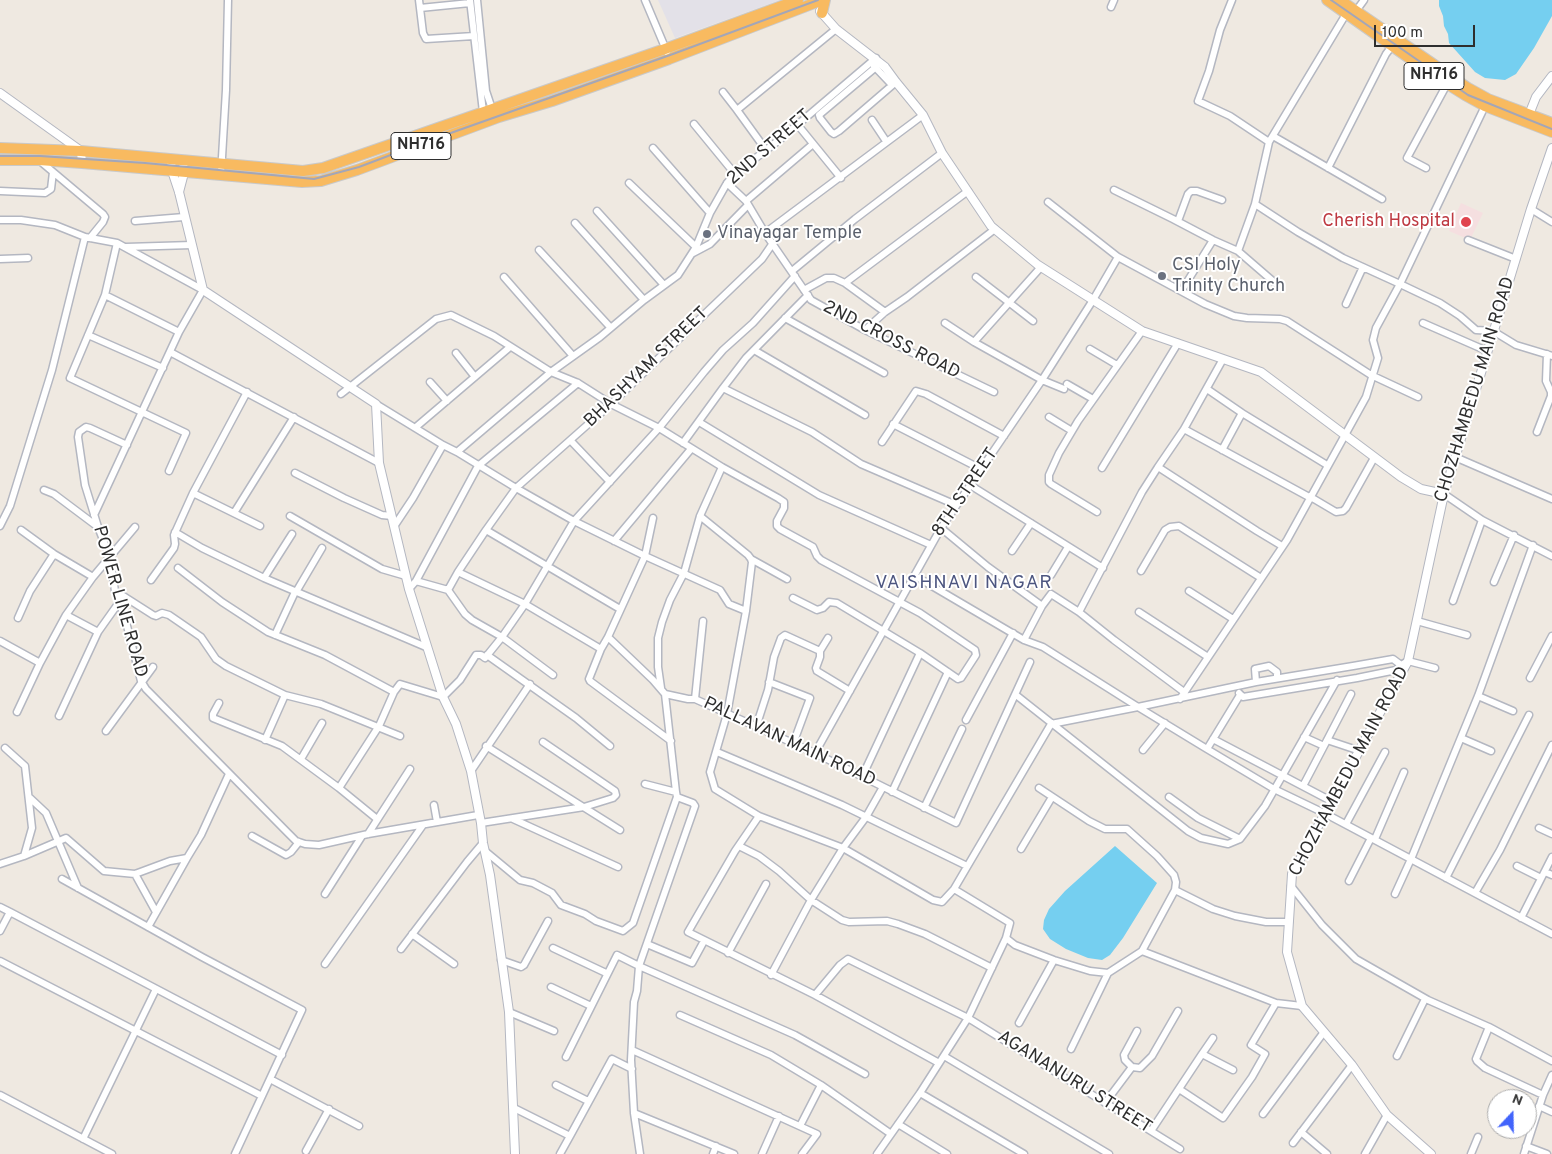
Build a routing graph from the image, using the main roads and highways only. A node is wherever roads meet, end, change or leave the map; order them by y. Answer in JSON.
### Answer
{"nodes":[{"id":1,"x":798,"y":0,"type":"edge"},
{"id":2,"x":1327,"y":0,"type":"edge"},
{"id":3,"x":1340,"y":0,"type":"edge"},
{"id":4,"x":818,"y":1,"type":"edge"},
{"id":5,"x":1351,"y":12,"type":"junction"},
{"id":6,"x":822,"y":13,"type":"road end"},
{"id":7,"x":667,"y":54,"type":"junction"},
{"id":8,"x":1527,"y":118,"type":"junction"},
{"id":9,"x":1552,"y":123,"type":"edge"},
{"id":10,"x":1552,"y":132,"type":"edge"},
{"id":11,"x":0,"y":148,"type":"edge"},
{"id":12,"x":0,"y":160,"type":"edge"}],
"edges":[{"from":1,"to":7,"type":"highway","number":"NH716"},
{"from":2,"to":5,"type":"highway","number":"NH716"},
{"from":3,"to":5,"type":"highway","number":"NH716"},
{"from":4,"to":6,"type":"highway"},
{"from":4,"to":7,"type":"highway","number":"NH716"},
{"from":5,"to":8,"type":"highway","number":"NH716"},
{"from":5,"to":8,"type":"highway","number":"NH716"},
{"from":7,"to":11,"type":"highway","number":"NH716"},
{"from":7,"to":12,"type":"highway","number":"NH716"},
{"from":8,"to":9,"type":"highway","number":"NH716"},
{"from":8,"to":10,"type":"highway","number":"NH716"}]}
